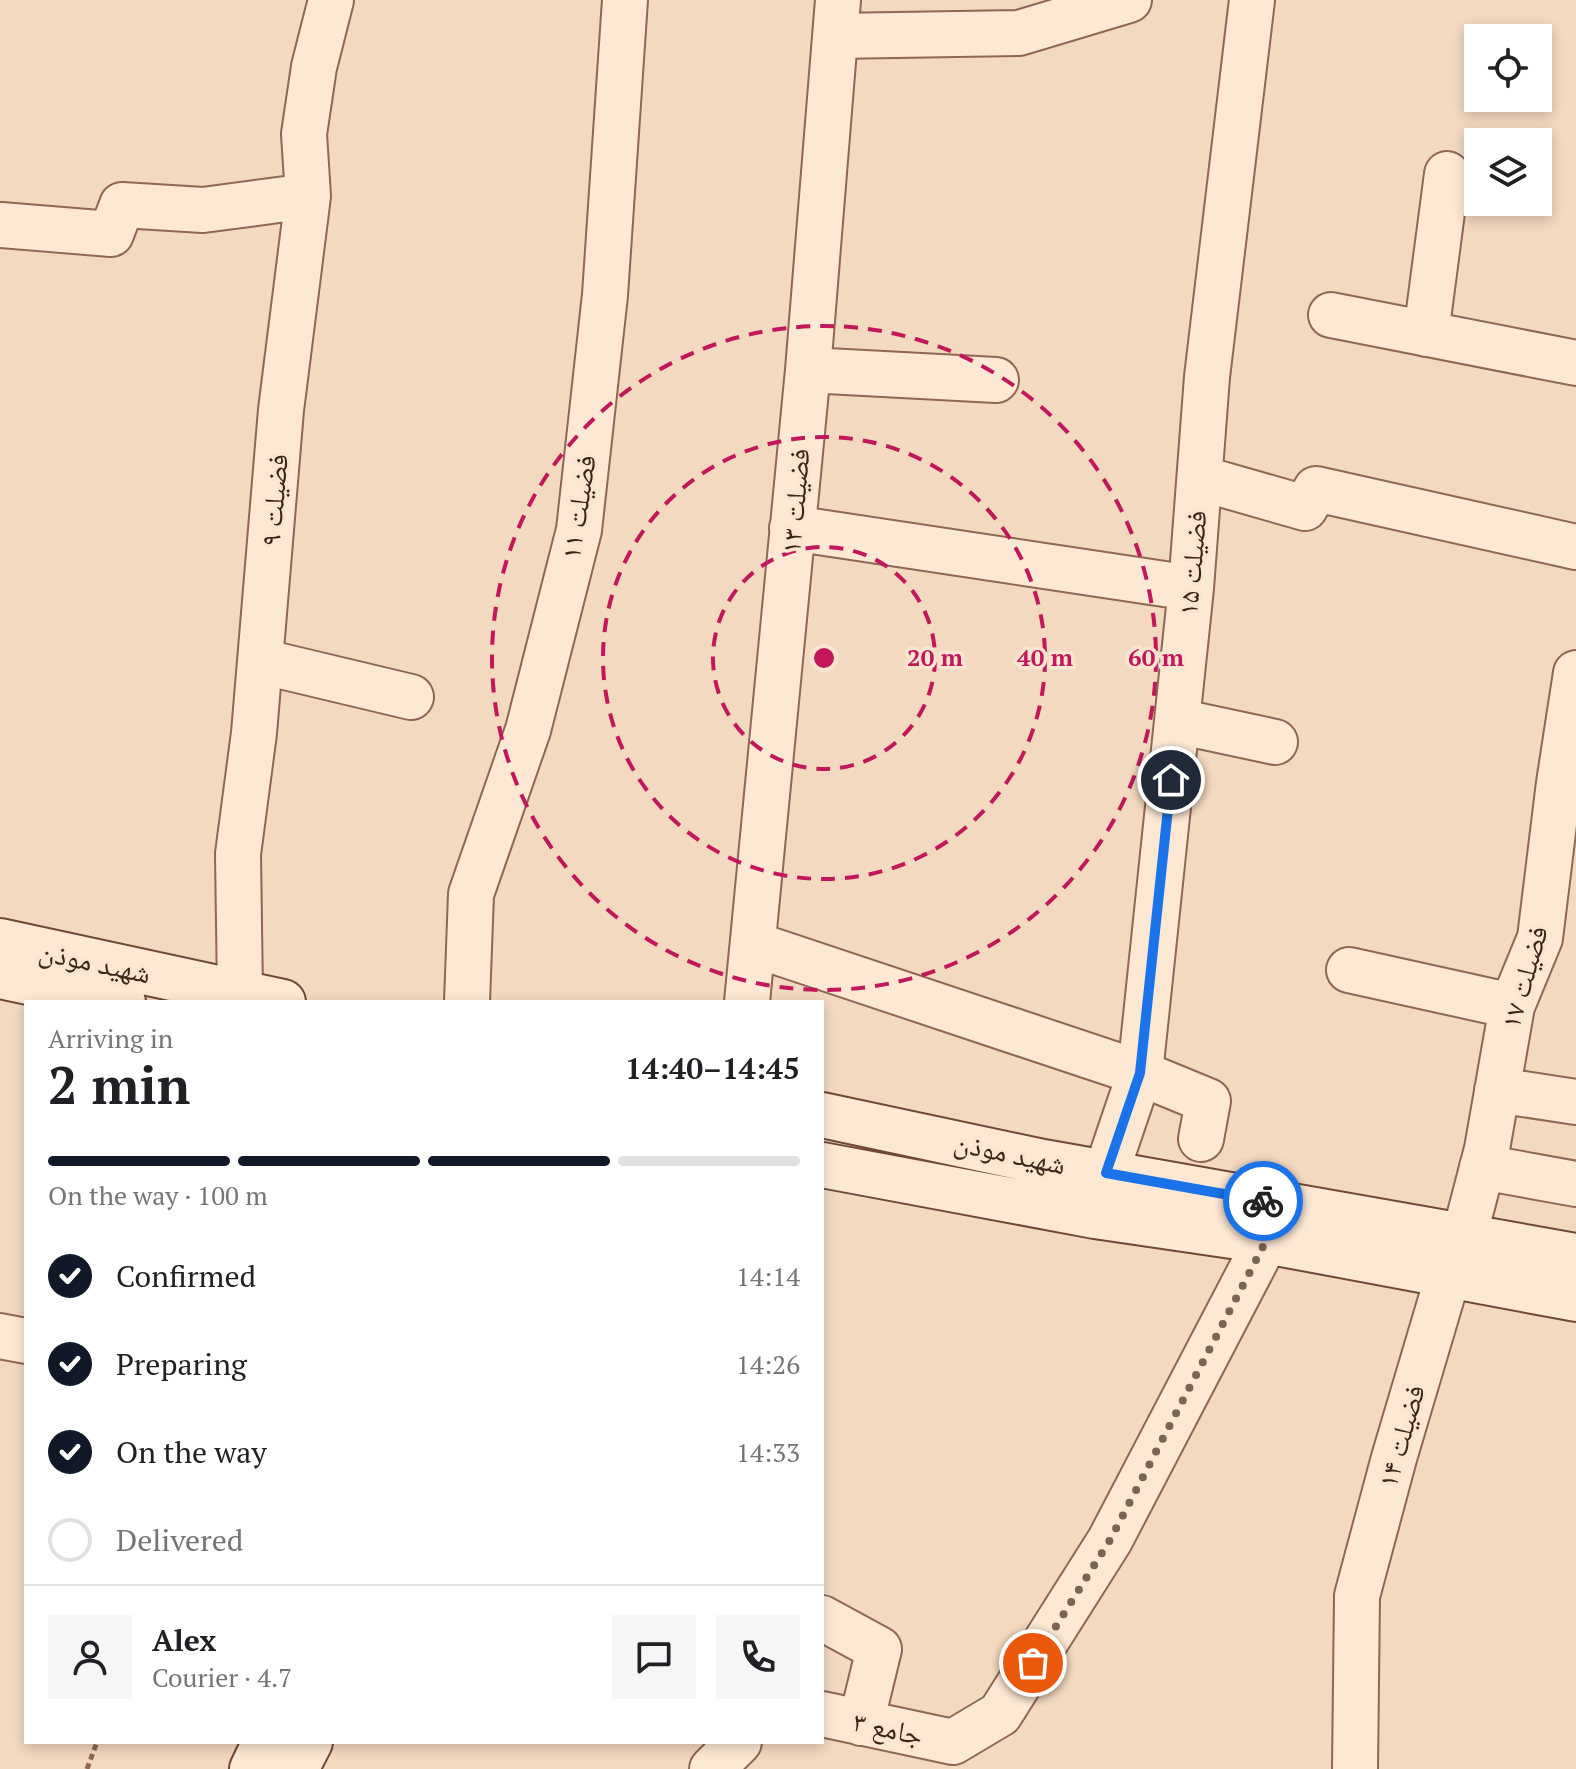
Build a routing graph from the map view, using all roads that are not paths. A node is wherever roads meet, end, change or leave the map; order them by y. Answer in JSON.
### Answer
{"nodes":[{"id":1,"x":331,"y":0,"type":"edge"},
{"id":2,"x":625,"y":0,"type":"edge"},
{"id":3,"x":1129,"y":0,"type":"edge"},
{"id":4,"x":1252,"y":0,"type":"edge"},
{"id":5,"x":836,"y":18,"type":"edge"},
{"id":6,"x":1447,"y":174,"type":"dead end"},
{"id":7,"x":308,"y":196,"type":"junction"},
{"id":8,"x":1,"y":225,"type":"edge"},
{"id":9,"x":1331,"y":315,"type":"dead end"},
{"id":10,"x":1426,"y":334,"type":"junction"},
{"id":11,"x":1576,"y":363,"type":"edge"},
{"id":12,"x":808,"y":370,"type":"junction"},
{"id":13,"x":996,"y":380,"type":"dead end"},
{"id":14,"x":1200,"y":478,"type":"junction"},
{"id":15,"x":792,"y":528,"type":"junction"},
{"id":16,"x":1576,"y":547,"type":"edge"},
{"id":17,"x":1191,"y":588,"type":"junction"},
{"id":18,"x":260,"y":661,"type":"junction"},
{"id":19,"x":1576,"y":673,"type":"edge"},
{"id":20,"x":411,"y":697,"type":"dead end"},
{"id":21,"x":1177,"y":721,"type":"junction"},
{"id":22,"x":1275,"y":742,"type":"dead end"},
{"id":23,"x":0,"y":941,"type":"edge"},
{"id":24,"x":753,"y":944,"type":"junction"},
{"id":25,"x":1349,"y":970,"type":"dead end"},
{"id":26,"x":27,"y":988,"type":"edge"},
{"id":27,"x":241,"y":997,"type":"edge"},
{"id":28,"x":109,"y":1000,"type":"edge"},
{"id":29,"x":266,"y":1000,"type":"edge"},
{"id":30,"x":467,"y":1000,"type":"edge"},
{"id":31,"x":747,"y":1000,"type":"edge"},
{"id":32,"x":1512,"y":1006,"type":"junction"},
{"id":33,"x":1140,"y":1073,"type":"junction"},
{"id":34,"x":1497,"y":1090,"type":"junction"},
{"id":35,"x":1576,"y":1102,"type":"edge"},
{"id":36,"x":824,"y":1115,"type":"edge"},
{"id":37,"x":1201,"y":1139,"type":"dead end"},
{"id":38,"x":824,"y":1165,"type":"edge"},
{"id":39,"x":1482,"y":1167,"type":"junction"},
{"id":40,"x":1106,"y":1173,"type":"junction"},
{"id":41,"x":1576,"y":1184,"type":"edge"},
{"id":42,"x":1095,"y":1216,"type":"junction"},
{"id":43,"x":1273,"y":1222,"type":"junction"},
{"id":44,"x":1576,"y":1256,"type":"edge"},
{"id":45,"x":1456,"y":1257,"type":"junction"},
{"id":46,"x":1576,"y":1299,"type":"edge"},
{"id":47,"x":0,"y":1336,"type":"edge"},
{"id":48,"x":24,"y":1341,"type":"edge"},
{"id":49,"x":824,"y":1619,"type":"edge"},
{"id":50,"x":841,"y":1719,"type":"edge"},
{"id":51,"x":309,"y":1744,"type":"edge"},
{"id":52,"x":737,"y":1744,"type":"edge"},
{"id":53,"x":947,"y":1755,"type":"edge"},
{"id":54,"x":296,"y":1769,"type":"edge"},
{"id":55,"x":712,"y":1769,"type":"edge"},
{"id":56,"x":1355,"y":1769,"type":"edge"}],
"edges":[{"from":1,"to":7,"type":"street","name":"فضیلت ۹"},
{"from":2,"to":30,"type":"street","name":"فضیلت ۱۱"},
{"from":3,"to":5,"type":"street"},
{"from":4,"to":14,"type":"street","name":"فضیلت ۱۵"},
{"from":5,"to":12,"type":"street","name":"فضیلت ۱۳"},
{"from":6,"to":10,"type":"street"},
{"from":7,"to":8,"type":"street"},
{"from":7,"to":18,"type":"street","name":"فضیلت ۹"},
{"from":9,"to":10,"type":"street"},
{"from":10,"to":11,"type":"street"},
{"from":12,"to":13,"type":"street"},
{"from":12,"to":15,"type":"street","name":"فضیلت ۱۳"},
{"from":14,"to":16,"type":"street"},
{"from":14,"to":17,"type":"street","name":"فضیلت ۱۵"},
{"from":15,"to":17,"type":"street"},
{"from":15,"to":24,"type":"street","name":"فضیلت ۱۳"},
{"from":17,"to":21,"type":"street","name":"فضیلت ۱۵"},
{"from":18,"to":20,"type":"street"},
{"from":18,"to":27,"type":"street","name":"فضیلت ۹"},
{"from":19,"to":32,"type":"street","name":"فضیلت ۱۷"},
{"from":21,"to":22,"type":"street"},
{"from":21,"to":33,"type":"street","name":"فضیلت ۱۵"},
{"from":23,"to":27,"type":"street","name":"شهید موذن"},
{"from":24,"to":31,"type":"street","name":"فضیلت ۱۳"},
{"from":24,"to":33,"type":"street"},
{"from":25,"to":32,"type":"street"},
{"from":26,"to":28,"type":"street","name":"شهید موذن"},
{"from":27,"to":29,"type":"street","name":"شهید موذن"},
{"from":32,"to":34,"type":"street","name":"فضیلت ۱۷"},
{"from":33,"to":37,"type":"street"},
{"from":33,"to":40,"type":"street","name":"فضیلت ۱۵"},
{"from":34,"to":35,"type":"street"},
{"from":34,"to":39,"type":"street","name":"فضیلت ۱۷"},
{"from":36,"to":40,"type":"street","name":"شهید موذن"},
{"from":38,"to":42,"type":"street","name":"شهید موذن"},
{"from":39,"to":41,"type":"street"},
{"from":39,"to":45,"type":"street","name":"فضیلت ۱۷"},
{"from":40,"to":42,"type":"street","name":"فضیلت ۱۵"},
{"from":40,"to":43,"type":"street","name":"شهید موذن"},
{"from":42,"to":43,"type":"street","name":"شهید موذن"},
{"from":43,"to":45,"type":"street","name":"شهید موذن"},
{"from":43,"to":53,"type":"street"},
{"from":44,"to":45,"type":"street","name":"شهید موذن"},
{"from":45,"to":46,"type":"street","name":"شهید موذن"},
{"from":45,"to":56,"type":"street","name":"فضیلت ۱۴"},
{"from":47,"to":48,"type":"street"},
{"from":49,"to":50,"type":"street"},
{"from":50,"to":53,"type":"street","name":"جامع ۳"},
{"from":51,"to":54,"type":"street"},
{"from":52,"to":55,"type":"street"}]}
